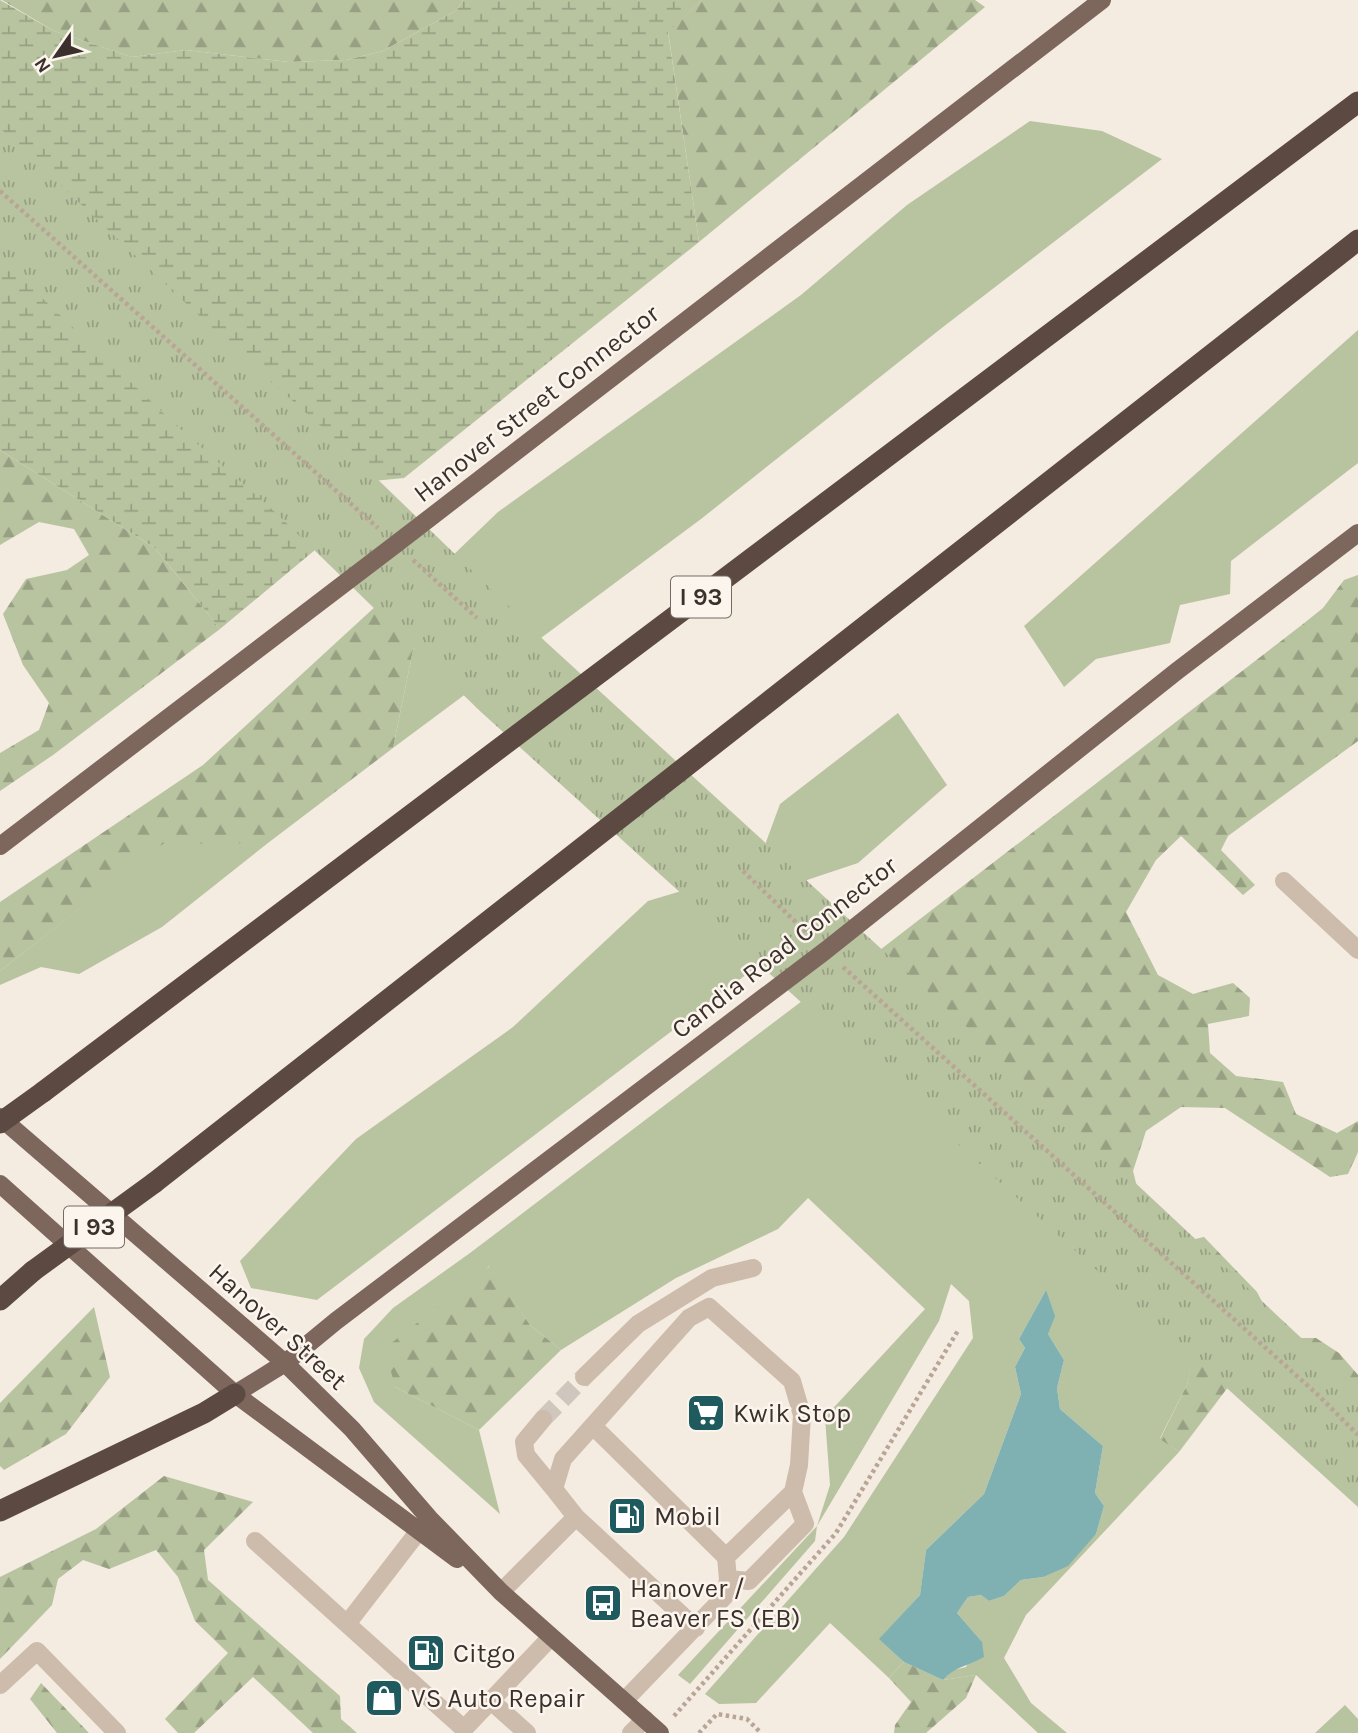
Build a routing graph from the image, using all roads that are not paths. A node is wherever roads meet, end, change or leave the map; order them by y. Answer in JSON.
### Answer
{"nodes":[{"id":1,"x":1102,"y":0,"type":"edge"},
{"id":2,"x":1358,"y":102,"type":"edge"},
{"id":3,"x":1358,"y":240,"type":"edge"},
{"id":4,"x":1358,"y":533,"type":"edge"},
{"id":5,"x":0,"y":846,"type":"edge"},
{"id":6,"x":1284,"y":881,"type":"dead end"},
{"id":7,"x":1358,"y":950,"type":"edge"},
{"id":8,"x":0,"y":1117,"type":"edge"},
{"id":9,"x":0,"y":1123,"type":"edge"},
{"id":10,"x":0,"y":1184,"type":"edge"},
{"id":11,"x":752,"y":1268,"type":"dead end"},
{"id":12,"x":33,"y":1271,"type":"junction"},
{"id":13,"x":0,"y":1293,"type":"edge"},
{"id":14,"x":0,"y":1300,"type":"edge"},
{"id":15,"x":285,"y":1363,"type":"junction"},
{"id":16,"x":584,"y":1377,"type":"tunnel mouth"},
{"id":17,"x":236,"y":1394,"type":"junction"},
{"id":18,"x":543,"y":1419,"type":"tunnel mouth"},
{"id":19,"x":593,"y":1426,"type":"junction"},
{"id":20,"x":555,"y":1489,"type":"junction"},
{"id":21,"x":793,"y":1492,"type":"junction"},
{"id":22,"x":0,"y":1511,"type":"edge"},
{"id":23,"x":576,"y":1517,"type":"junction"},
{"id":24,"x":424,"y":1524,"type":"junction"},
{"id":25,"x":255,"y":1541,"type":"dead end"},
{"id":26,"x":726,"y":1557,"type":"junction"},
{"id":27,"x":728,"y":1579,"type":"junction"},
{"id":28,"x":501,"y":1592,"type":"junction"},
{"id":29,"x":347,"y":1624,"type":"junction"},
{"id":30,"x":696,"y":1628,"type":"junction"},
{"id":31,"x":551,"y":1637,"type":"junction"},
{"id":32,"x":0,"y":1685,"type":"edge"},
{"id":33,"x":491,"y":1701,"type":"junction"},
{"id":34,"x":624,"y":1701,"type":"junction"},
{"id":35,"x":645,"y":1719,"type":"junction"},
{"id":36,"x":117,"y":1733,"type":"edge"},
{"id":37,"x":527,"y":1733,"type":"edge"},
{"id":38,"x":631,"y":1733,"type":"edge"},
{"id":39,"x":660,"y":1733,"type":"edge"}],
"edges":[{"from":1,"to":5,"type":"main road","name":"Hanover Street Connector"},
{"from":2,"to":9,"type":"highway","number":"I 93","bridge":true},
{"from":3,"to":12,"type":"highway","number":"I 93","bridge":true},
{"from":4,"to":15,"type":"main road","name":"Candia Road Connector"},
{"from":6,"to":7,"type":"street"},
{"from":8,"to":15,"type":"main road","name":"Hanover Street"},
{"from":10,"to":17,"type":"main road","name":"Hanover Street"},
{"from":11,"to":16,"type":"street"},
{"from":12,"to":13,"type":"highway"},
{"from":12,"to":14,"type":"highway","number":"I 93"},
{"from":15,"to":17,"type":"main road","name":"Candia Road Connector"},
{"from":15,"to":24,"type":"main road","name":"Hanover Street"},
{"from":17,"to":22,"type":"highway"},
{"from":17,"to":24,"type":"main road","name":"Hanover Street"},
{"from":18,"to":20,"type":"street"},
{"from":19,"to":20,"type":"street"},
{"from":19,"to":21,"type":"street"},
{"from":19,"to":26,"type":"street"},
{"from":20,"to":23,"type":"street"},
{"from":21,"to":26,"type":"street"},
{"from":21,"to":27,"type":"street"},
{"from":23,"to":28,"type":"street"},
{"from":23,"to":30,"type":"street"},
{"from":24,"to":28,"type":"main road","name":"Hanover Street"},
{"from":24,"to":29,"type":"street"},
{"from":25,"to":29,"type":"street"},
{"from":26,"to":27,"type":"street"},
{"from":27,"to":30,"type":"street"},
{"from":28,"to":31,"type":"main road","name":"Hanover Street"},
{"from":29,"to":33,"type":"street"},
{"from":30,"to":34,"type":"street"},
{"from":31,"to":33,"type":"street"},
{"from":31,"to":34,"type":"main road","name":"Hanover Street"},
{"from":32,"to":36,"type":"street"},
{"from":33,"to":37,"type":"street"},
{"from":34,"to":35,"type":"main road","name":"Hanover Street"},
{"from":35,"to":38,"type":"street"},
{"from":35,"to":39,"type":"main road","name":"Hanover Street"}]}
